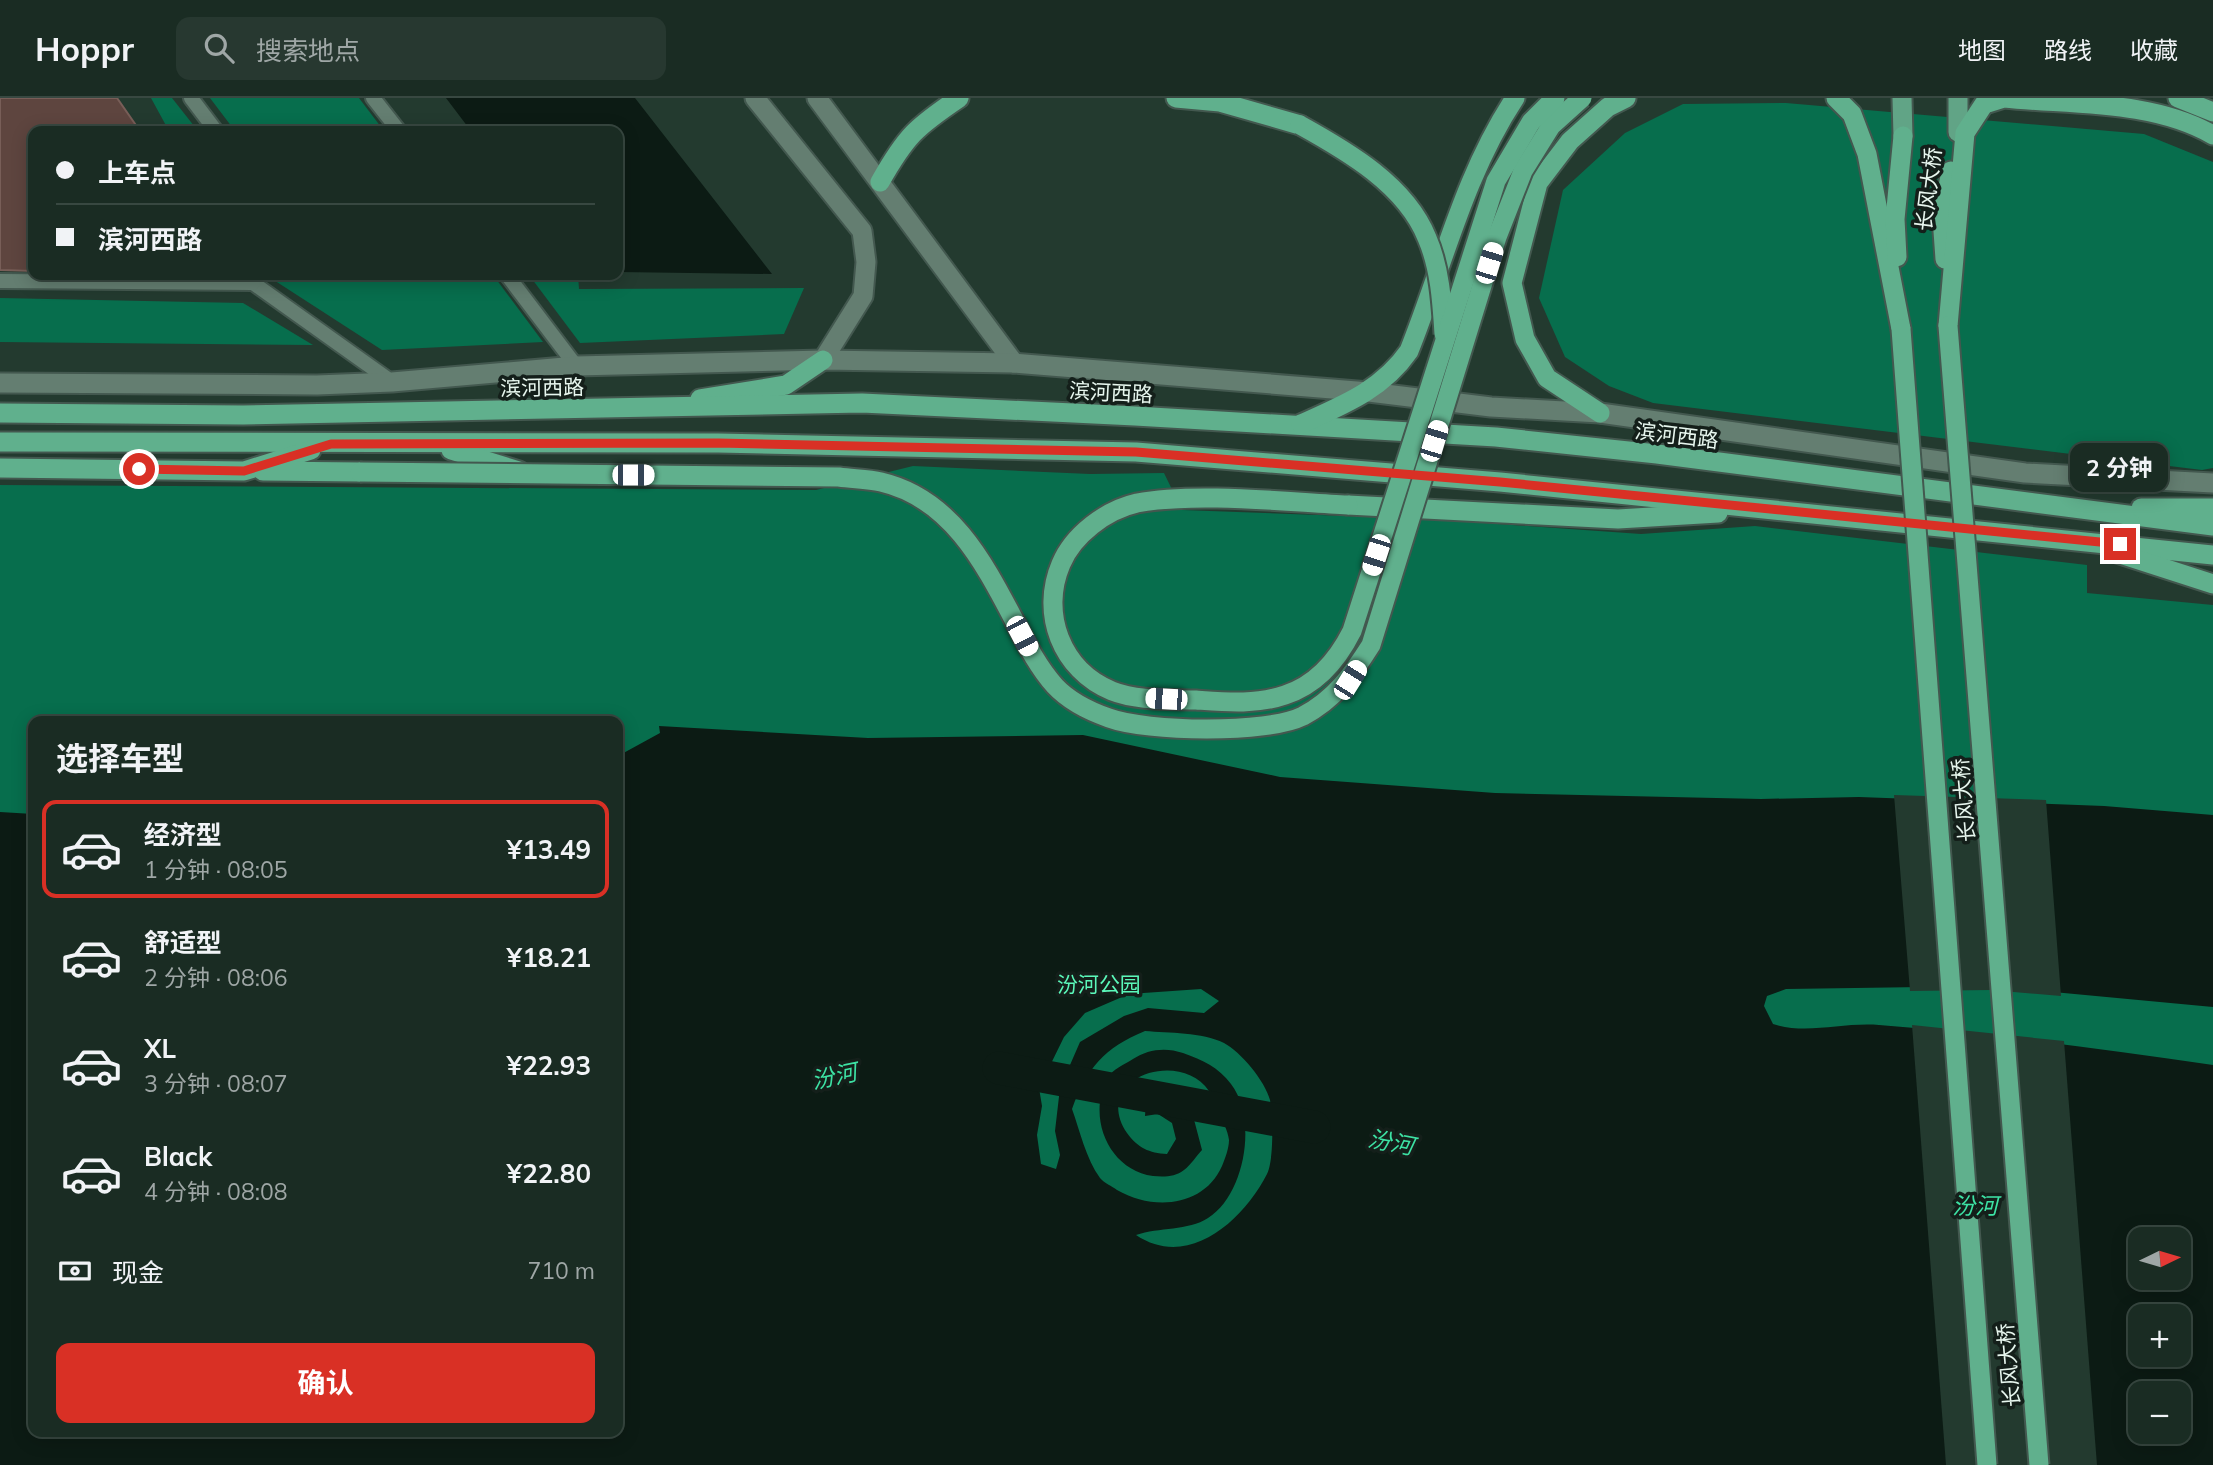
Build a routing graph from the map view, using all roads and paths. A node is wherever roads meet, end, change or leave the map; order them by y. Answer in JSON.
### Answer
{"nodes":[{"id":1,"x":191,"y":98,"type":"edge"},
{"id":2,"x":373,"y":98,"type":"edge"},
{"id":3,"x":755,"y":98,"type":"edge"},
{"id":4,"x":817,"y":98,"type":"edge"},
{"id":5,"x":932,"y":98,"type":"edge"},
{"id":6,"x":958,"y":98,"type":"edge"},
{"id":7,"x":1176,"y":98,"type":"edge"},
{"id":8,"x":1515,"y":98,"type":"edge"},
{"id":9,"x":1555,"y":98,"type":"edge"},
{"id":10,"x":1582,"y":98,"type":"edge"},
{"id":11,"x":1626,"y":98,"type":"edge"},
{"id":12,"x":1821,"y":98,"type":"edge"},
{"id":13,"x":1836,"y":98,"type":"edge"},
{"id":14,"x":1902,"y":98,"type":"edge"},
{"id":15,"x":1958,"y":98,"type":"edge"},
{"id":16,"x":2178,"y":98,"type":"edge"},
{"id":17,"x":1991,"y":101,"type":"edge"},
{"id":18,"x":2213,"y":112,"type":"edge"},
{"id":19,"x":1852,"y":114,"type":"junction"},
{"id":20,"x":212,"y":126,"type":"edge"},
{"id":21,"x":395,"y":126,"type":"edge"},
{"id":22,"x":1958,"y":132,"type":"joint"},
{"id":23,"x":2213,"y":135,"type":"edge"},
{"id":24,"x":1903,"y":136,"type":"joint"},
{"id":25,"x":880,"y":182,"type":"junction"},
{"id":26,"x":126,"y":280,"type":"edge"},
{"id":27,"x":254,"y":280,"type":"edge"},
{"id":28,"x":511,"y":280,"type":"edge"},
{"id":29,"x":0,"y":281,"type":"edge"},
{"id":30,"x":1948,"y":326,"type":"junction"},
{"id":31,"x":1900,"y":329,"type":"junction"},
{"id":32,"x":1445,"y":345,"type":"junction"},
{"id":33,"x":823,"y":360,"type":"junction"},
{"id":34,"x":1014,"y":363,"type":"junction"},
{"id":35,"x":576,"y":366,"type":"junction"},
{"id":36,"x":392,"y":382,"type":"junction"},
{"id":37,"x":0,"y":383,"type":"edge"},
{"id":38,"x":1369,"y":392,"type":"junction"},
{"id":39,"x":642,"y":408,"type":"junction"},
{"id":40,"x":0,"y":413,"type":"edge"},
{"id":41,"x":1600,"y":413,"type":"junction"},
{"id":42,"x":1299,"y":425,"type":"junction"},
{"id":43,"x":0,"y":442,"type":"edge"},
{"id":44,"x":331,"y":444,"type":"junction"},
{"id":45,"x":430,"y":444,"type":"junction"},
{"id":46,"x":0,"y":468,"type":"edge"},
{"id":47,"x":244,"y":471,"type":"junction"},
{"id":48,"x":530,"y":474,"type":"junction"},
{"id":49,"x":2213,"y":483,"type":"edge"},
{"id":50,"x":2213,"y":508,"type":"edge"},
{"id":51,"x":1772,"y":509,"type":"junction"},
{"id":52,"x":2076,"y":511,"type":"junction"},
{"id":53,"x":2213,"y":526,"type":"edge"},
{"id":54,"x":2073,"y":539,"type":"junction"},
{"id":55,"x":2213,"y":555,"type":"edge"},
{"id":56,"x":2213,"y":584,"type":"edge"},
{"id":57,"x":1987,"y":1465,"type":"edge"},
{"id":58,"x":2039,"y":1465,"type":"edge"}],
"edges":[{"from":1,"to":20,"type":"street"},
{"from":2,"to":21,"type":"street"},
{"from":3,"to":33,"type":"street"},
{"from":4,"to":25,"type":"street"},
{"from":5,"to":6,"type":"highway"},
{"from":6,"to":25,"type":"highway"},
{"from":7,"to":32,"type":"highway","bridge":true},
{"from":8,"to":38,"type":"highway"},
{"from":9,"to":32,"type":"highway","bridge":true},
{"from":10,"to":48,"type":"highway","bridge":true},
{"from":11,"to":41,"type":"highway"},
{"from":12,"to":19,"type":"highway"},
{"from":13,"to":19,"type":"highway"},
{"from":14,"to":24,"type":"main road"},
{"from":15,"to":22,"type":"main road"},
{"from":16,"to":18,"type":"highway"},
{"from":17,"to":23,"type":"highway"},
{"from":17,"to":30,"type":"highway"},
{"from":19,"to":31,"type":"highway"},
{"from":22,"to":30,"type":"highway","name":"长风大桥"},
{"from":24,"to":31,"type":"highway"},
{"from":25,"to":34,"type":"street"},
{"from":26,"to":29,"type":"street"},
{"from":27,"to":36,"type":"street"},
{"from":28,"to":35,"type":"street"},
{"from":30,"to":58,"type":"highway","name":"长风大桥","bridge":true},
{"from":31,"to":57,"type":"highway","bridge":true},
{"from":32,"to":51,"type":"highway","bridge":true},
{"from":33,"to":34,"type":"street"},
{"from":33,"to":35,"type":"street"},
{"from":33,"to":39,"type":"highway"},
{"from":34,"to":38,"type":"street"},
{"from":35,"to":36,"type":"street"},
{"from":36,"to":37,"type":"street"},
{"from":38,"to":41,"type":"street"},
{"from":38,"to":42,"type":"highway"},
{"from":39,"to":40,"type":"highway","name":"滨河西路"},
{"from":39,"to":42,"type":"highway","name":"滨河西路"},
{"from":41,"to":49,"type":"street"},
{"from":42,"to":52,"type":"highway","name":"滨河西路"},
{"from":43,"to":44,"type":"highway"},
{"from":44,"to":45,"type":"highway"},
{"from":44,"to":47,"type":"highway"},
{"from":45,"to":48,"type":"highway"},
{"from":45,"to":51,"type":"highway"},
{"from":46,"to":47,"type":"highway"},
{"from":47,"to":48,"type":"highway","bridge":true},
{"from":50,"to":52,"type":"highway"},
{"from":51,"to":54,"type":"highway"},
{"from":52,"to":53,"type":"highway","name":"滨河西路"},
{"from":54,"to":55,"type":"highway"},
{"from":54,"to":56,"type":"highway"}]}
